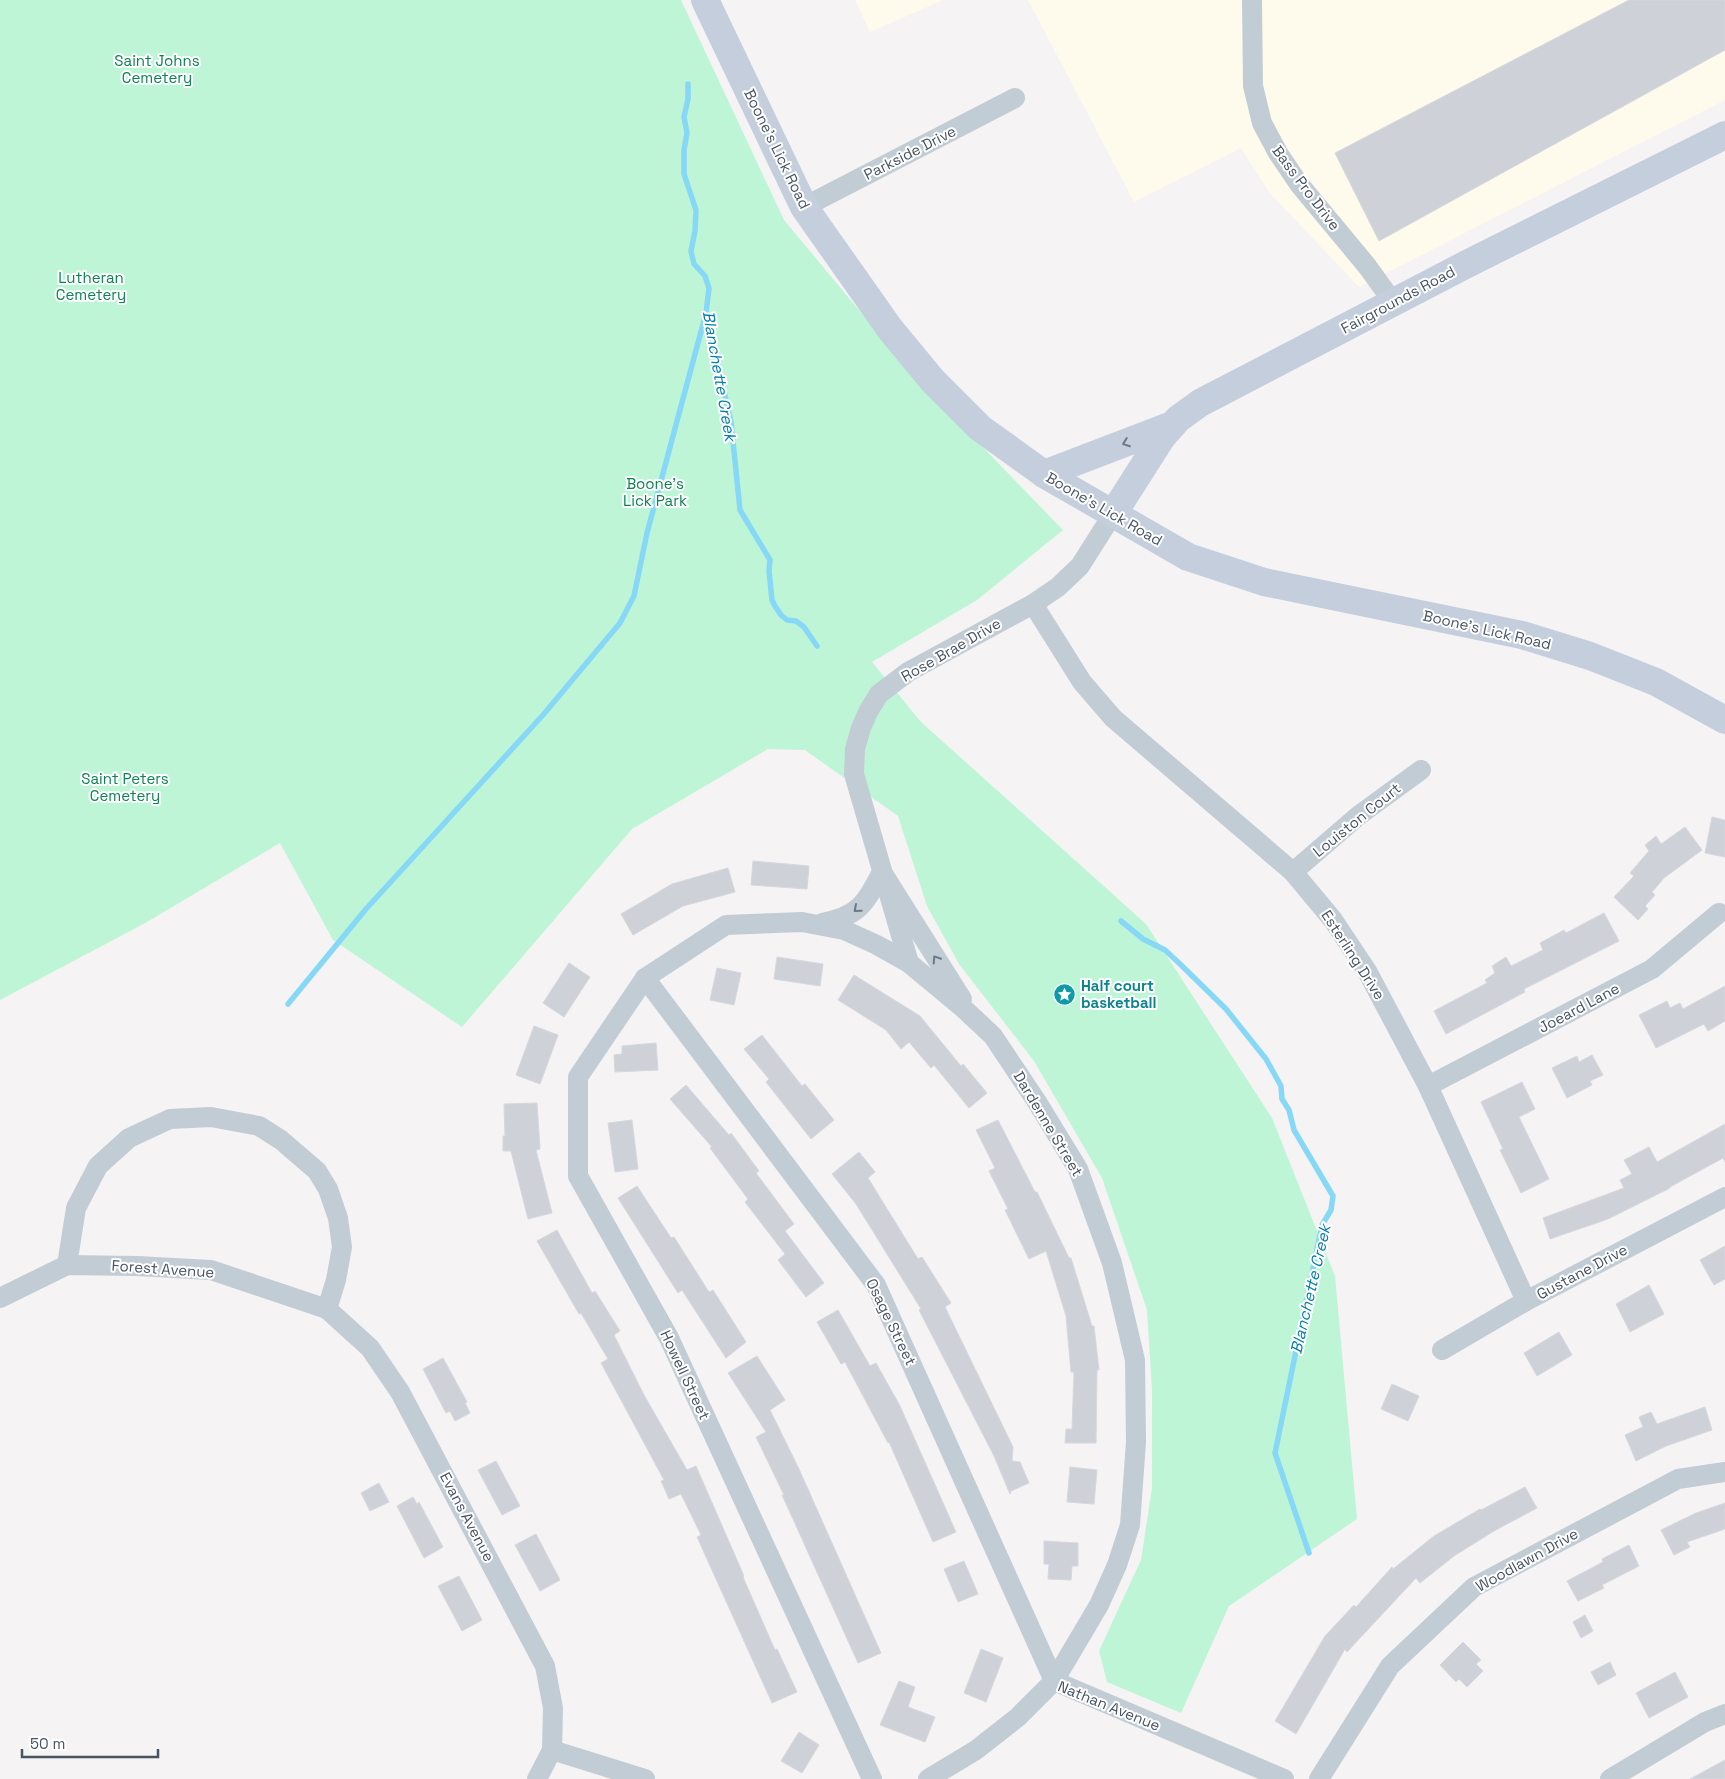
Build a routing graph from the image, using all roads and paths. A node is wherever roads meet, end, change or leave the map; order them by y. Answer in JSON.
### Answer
{"nodes":[{"id":1,"x":705,"y":0,"type":"edge"},
{"id":2,"x":1252,"y":0,"type":"edge"},
{"id":3,"x":1015,"y":98,"type":"dead end"},
{"id":4,"x":1725,"y":135,"type":"edge"},
{"id":5,"x":804,"y":207,"type":"junction"},
{"id":6,"x":1392,"y":302,"type":"junction"},
{"id":7,"x":1172,"y":425,"type":"junction"},
{"id":8,"x":1044,"y":474,"type":"junction"},
{"id":9,"x":1112,"y":514,"type":"junction"},
{"id":10,"x":1033,"y":604,"type":"junction"},
{"id":11,"x":1725,"y":720,"type":"edge"},
{"id":12,"x":1421,"y":770,"type":"dead end"},
{"id":13,"x":882,"y":872,"type":"junction"},
{"id":14,"x":1294,"y":872,"type":"junction"},
{"id":15,"x":1719,"y":913,"type":"dead end"},
{"id":16,"x":815,"y":924,"type":"junction"},
{"id":17,"x":909,"y":963,"type":"junction"},
{"id":18,"x":645,"y":978,"type":"junction"},
{"id":19,"x":971,"y":1015,"type":"junction"},
{"id":20,"x":1428,"y":1086,"type":"junction"},
{"id":21,"x":1725,"y":1197,"type":"edge"},
{"id":22,"x":67,"y":1265,"type":"junction"},
{"id":23,"x":0,"y":1298,"type":"edge"},
{"id":24,"x":1526,"y":1301,"type":"junction"},
{"id":25,"x":327,"y":1309,"type":"junction"},
{"id":26,"x":1442,"y":1350,"type":"dead end"},
{"id":27,"x":1725,"y":1472,"type":"edge"},
{"id":28,"x":1054,"y":1681,"type":"junction"},
{"id":29,"x":1725,"y":1714,"type":"edge"},
{"id":30,"x":552,"y":1750,"type":"junction"},
{"id":31,"x":537,"y":1779,"type":"edge"},
{"id":32,"x":645,"y":1779,"type":"edge"},
{"id":33,"x":872,"y":1779,"type":"edge"},
{"id":34,"x":928,"y":1779,"type":"edge"},
{"id":35,"x":1284,"y":1779,"type":"edge"},
{"id":36,"x":1319,"y":1779,"type":"edge"},
{"id":37,"x":1610,"y":1779,"type":"edge"}],
"edges":[{"from":1,"to":5,"type":"street","name":"Boone's Lick Road"},
{"from":2,"to":6,"type":"street","name":"Bass Pro Drive"},
{"from":3,"to":5,"type":"street","name":"Parkside Drive"},
{"from":4,"to":6,"type":"street","name":"Fairgrounds Road"},
{"from":5,"to":8,"type":"street","name":"Boone's Lick Road"},
{"from":6,"to":7,"type":"street","name":"Fairgrounds Road"},
{"from":7,"to":8,"type":"street","one_way":true},
{"from":7,"to":9,"type":"street","name":"Fairgrounds Road"},
{"from":8,"to":9,"type":"street","name":"Boone's Lick Road"},
{"from":9,"to":10,"type":"street","name":"Rose Brae Drive"},
{"from":9,"to":11,"type":"street","name":"Boone's Lick Road"},
{"from":10,"to":13,"type":"street","name":"Rose Brae Drive"},
{"from":10,"to":14,"type":"street","name":"Esterling Drive"},
{"from":12,"to":14,"type":"street","name":"Louiston Court"},
{"from":13,"to":16,"type":"street","one_way":true},
{"from":13,"to":17,"type":"street","name":"Rose Brae Drive"},
{"from":19,"to":13,"type":"street","one_way":true},
{"from":14,"to":20,"type":"street","name":"Esterling Drive"},
{"from":15,"to":20,"type":"street","name":"Joeard Lane"},
{"from":16,"to":17,"type":"street","name":"Dardenne Street"},
{"from":16,"to":18,"type":"street","name":"Dardenne Street"},
{"from":17,"to":19,"type":"street","name":"Dardenne Street"},
{"from":18,"to":28,"type":"street","name":"Osage Street"},
{"from":18,"to":33,"type":"street","name":"Howell Street"},
{"from":19,"to":28,"type":"street","name":"Dardenne Street"},
{"from":20,"to":24,"type":"street","name":"Esterling Drive"},
{"from":21,"to":24,"type":"street","name":"Gustane Drive"},
{"from":22,"to":23,"type":"street","name":"Forest Avenue"},
{"from":22,"to":25,"type":"street","name":"Forest Avenue"},
{"from":22,"to":25,"type":"street"},
{"from":24,"to":26,"type":"street","name":"Gustane Drive"},
{"from":25,"to":30,"type":"street","name":"Evans Avenue"},
{"from":27,"to":36,"type":"street","name":"Woodlawn Drive"},
{"from":28,"to":34,"type":"street","name":"Nathan Avenue"},
{"from":28,"to":35,"type":"street","name":"Nathan Avenue"},
{"from":29,"to":37,"type":"street"},
{"from":30,"to":31,"type":"street"},
{"from":30,"to":32,"type":"street"}]}
